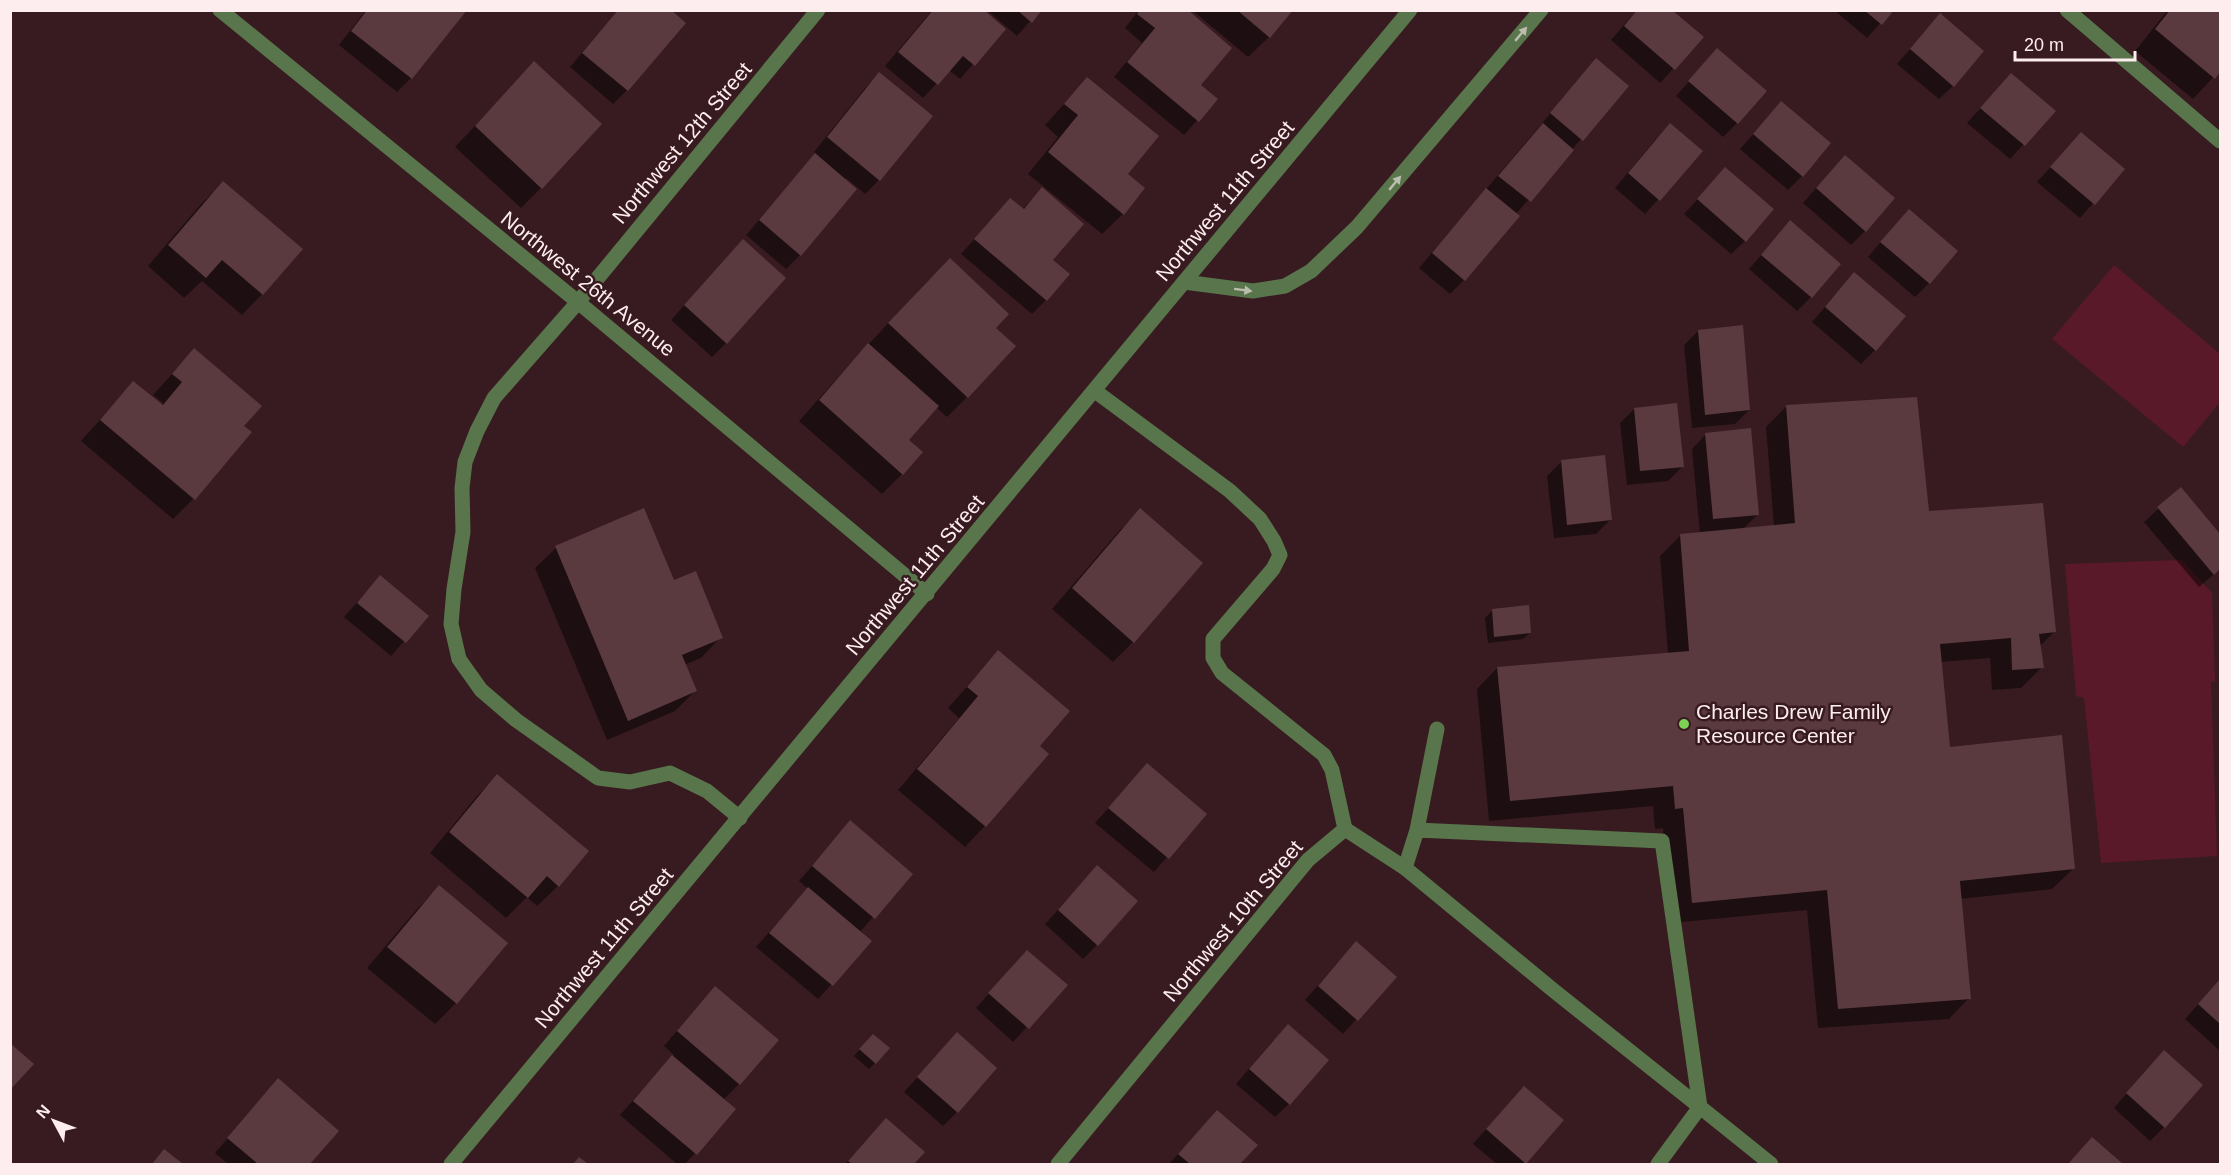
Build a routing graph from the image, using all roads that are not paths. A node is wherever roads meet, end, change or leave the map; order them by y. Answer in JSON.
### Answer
{"nodes":[{"id":1,"x":219,"y":10,"type":"edge"},
{"id":2,"x":818,"y":10,"type":"edge"},
{"id":3,"x":1410,"y":10,"type":"edge"},
{"id":4,"x":1541,"y":10,"type":"edge"},
{"id":5,"x":2067,"y":10,"type":"edge"},
{"id":6,"x":2220,"y":141,"type":"edge"},
{"id":7,"x":1184,"y":282,"type":"junction"},
{"id":8,"x":578,"y":302,"type":"junction"},
{"id":9,"x":1095,"y":391,"type":"junction"},
{"id":10,"x":927,"y":594,"type":"junction"},
{"id":11,"x":1437,"y":729,"type":"dead end"},
{"id":12,"x":740,"y":818,"type":"junction"},
{"id":13,"x":1345,"y":829,"type":"junction"},
{"id":14,"x":1418,"y":830,"type":"junction"},
{"id":15,"x":1405,"y":868,"type":"junction"},
{"id":16,"x":1700,"y":1107,"type":"junction"},
{"id":17,"x":451,"y":1164,"type":"edge"},
{"id":18,"x":1058,"y":1164,"type":"edge"},
{"id":19,"x":1658,"y":1164,"type":"edge"},
{"id":20,"x":1771,"y":1164,"type":"edge"}],
"edges":[{"from":1,"to":8,"type":"street","name":"Northwest 26th Avenue"},
{"from":2,"to":8,"type":"street","name":"Northwest 12th Street"},
{"from":3,"to":7,"type":"street","name":"Northwest 11th Street"},
{"from":7,"to":4,"type":"street","one_way":true},
{"from":5,"to":6,"type":"street"},
{"from":7,"to":9,"type":"street","name":"Northwest 11th Street"},
{"from":8,"to":10,"type":"street","name":"Northwest 26th Avenue"},
{"from":8,"to":12,"type":"street","name":"Northwest 12th Street"},
{"from":9,"to":10,"type":"street","name":"Northwest 11th Street"},
{"from":9,"to":13,"type":"street"},
{"from":10,"to":12,"type":"street","name":"Northwest 11th Street"},
{"from":11,"to":14,"type":"street"},
{"from":12,"to":17,"type":"street","name":"Northwest 11th Street"},
{"from":13,"to":15,"type":"street"},
{"from":13,"to":18,"type":"street","name":"Northwest 10th Street"},
{"from":14,"to":15,"type":"street"},
{"from":14,"to":16,"type":"street"},
{"from":15,"to":16,"type":"street"},
{"from":16,"to":19,"type":"street"},
{"from":16,"to":20,"type":"street"}]}
